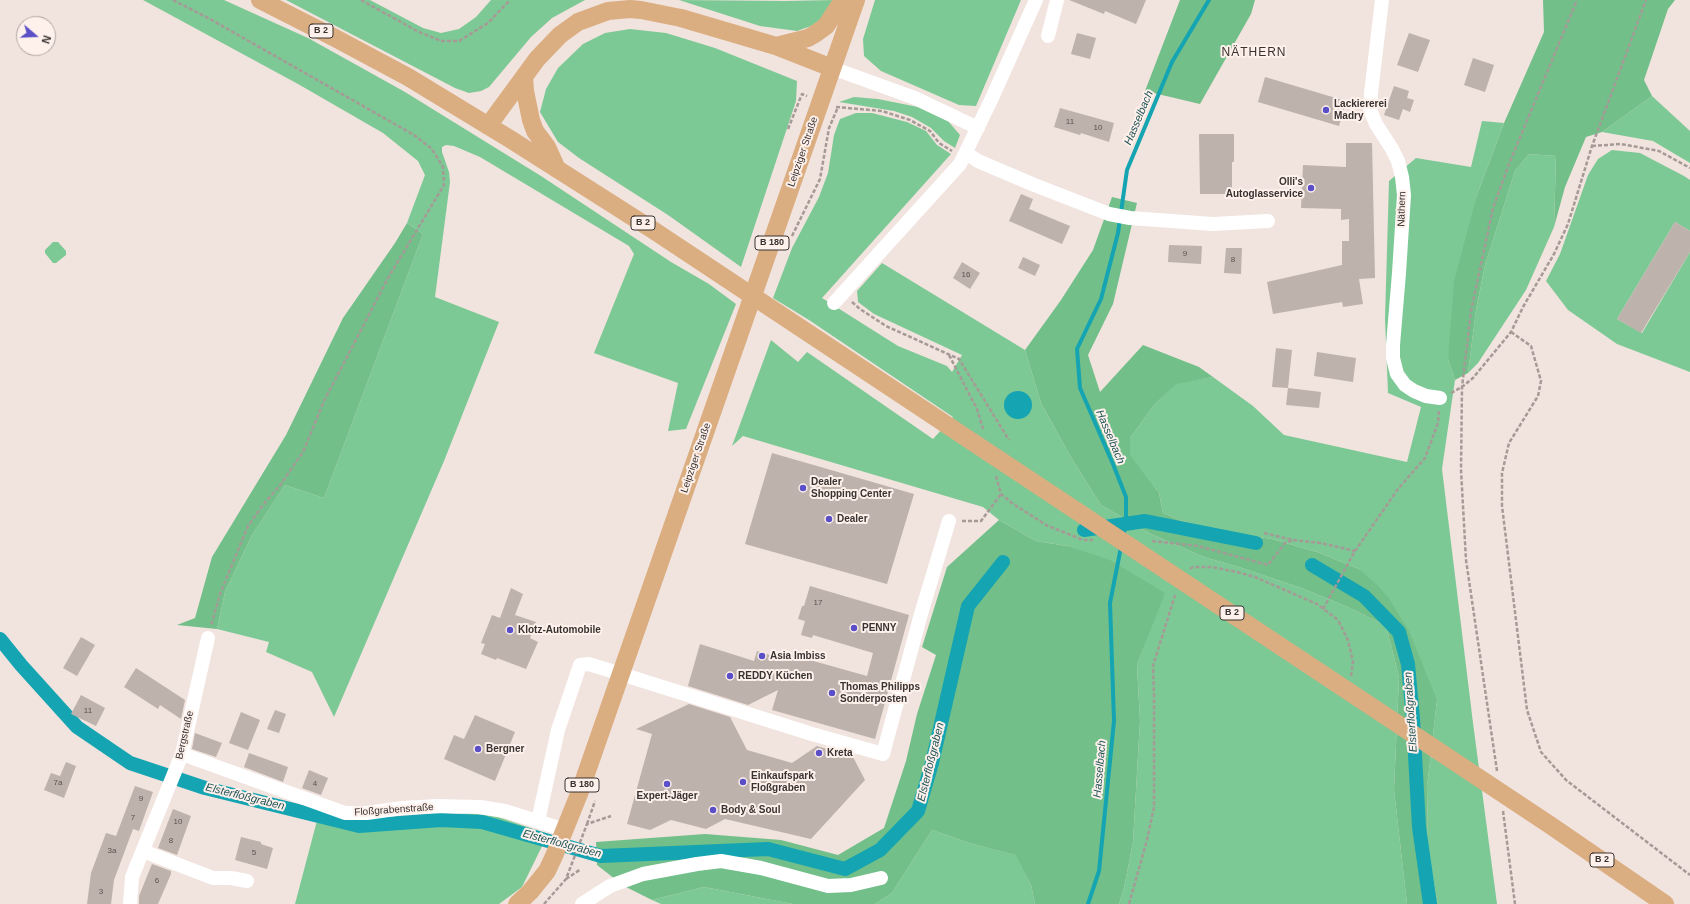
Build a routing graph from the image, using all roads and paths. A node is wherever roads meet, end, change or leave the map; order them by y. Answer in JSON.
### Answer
{"nodes":[{"id":1,"x":173,"y":0,"type":"edge"},
{"id":2,"x":260,"y":0,"type":"edge"},
{"id":3,"x":362,"y":0,"type":"edge"},
{"id":4,"x":510,"y":0,"type":"edge"},
{"id":5,"x":846,"y":0,"type":"edge"},
{"id":6,"x":856,"y":0,"type":"edge"},
{"id":7,"x":1036,"y":0,"type":"edge"},
{"id":8,"x":1057,"y":0,"type":"edge"},
{"id":9,"x":1382,"y":0,"type":"edge"},
{"id":10,"x":1576,"y":0,"type":"edge"},
{"id":11,"x":1646,"y":0,"type":"edge"},
{"id":12,"x":1048,"y":36,"type":"dead end"},
{"id":13,"x":776,"y":46,"type":"junction"},
{"id":14,"x":832,"y":68,"type":"junction"},
{"id":15,"x":524,"y":77,"type":"junction"},
{"id":16,"x":821,"y":101,"type":"junction"},
{"id":17,"x":488,"y":126,"type":"junction"},
{"id":18,"x":978,"y":128,"type":"junction"},
{"id":19,"x":1592,"y":146,"type":"junction"},
{"id":20,"x":965,"y":156,"type":"junction"},
{"id":21,"x":1690,"y":168,"type":"edge"},
{"id":22,"x":557,"y":169,"type":"junction"},
{"id":23,"x":1268,"y":221,"type":"dead end"},
{"id":24,"x":839,"y":298,"type":"joint"},
{"id":25,"x":1511,"y":332,"type":"junction"},
{"id":26,"x":949,"y":355,"type":"junction"},
{"id":27,"x":1462,"y":387,"type":"junction"},
{"id":28,"x":1440,"y":398,"type":"junction"},
{"id":29,"x":983,"y":430,"type":"dead end"},
{"id":30,"x":1009,"y":440,"type":"dead end"},
{"id":31,"x":995,"y":472,"type":"dead end"},
{"id":32,"x":949,"y":521,"type":"joint"},
{"id":33,"x":1264,"y":532,"type":"dead end"},
{"id":34,"x":1355,"y":550,"type":"junction"},
{"id":35,"x":1184,"y":572,"type":"dead end"},
{"id":36,"x":1177,"y":590,"type":"dead end"},
{"id":37,"x":1323,"y":609,"type":"junction"},
{"id":38,"x":208,"y":638,"type":"joint"},
{"id":39,"x":621,"y":674,"type":"junction"},
{"id":40,"x":1350,"y":682,"type":"dead end"},
{"id":41,"x":182,"y":754,"type":"junction"},
{"id":42,"x":1497,"y":772,"type":"dead end"},
{"id":43,"x":1502,"y":804,"type":"dead end"},
{"id":44,"x":611,"y":816,"type":"dead end"},
{"id":45,"x":538,"y":821,"type":"junction"},
{"id":46,"x":563,"y":833,"type":"junction"},
{"id":47,"x":143,"y":851,"type":"junction"},
{"id":48,"x":582,"y":869,"type":"dead end"},
{"id":49,"x":1690,"y":875,"type":"edge"},
{"id":50,"x":881,"y":878,"type":"dead end"},
{"id":51,"x":566,"y":880,"type":"junction"},
{"id":52,"x":247,"y":881,"type":"dead end"},
{"id":53,"x":130,"y":904,"type":"edge"},
{"id":54,"x":517,"y":904,"type":"edge"},
{"id":55,"x":544,"y":904,"type":"edge"},
{"id":56,"x":582,"y":904,"type":"edge"},
{"id":57,"x":1129,"y":904,"type":"edge"},
{"id":58,"x":1515,"y":904,"type":"edge"},
{"id":59,"x":1665,"y":904,"type":"edge"}],
"edges":[{"from":1,"to":38,"type":"path"},
{"from":2,"to":17,"type":"main road","number":"B 2"},
{"from":3,"to":4,"type":"path"},
{"from":5,"to":13,"type":"main road"},
{"from":6,"to":14,"type":"main road","name":"Leipziger Straße","number":"B 180"},
{"from":7,"to":18,"type":"street"},
{"from":8,"to":12,"type":"street"},
{"from":9,"to":28,"type":"street","name":"Näthern"},
{"from":10,"to":27,"type":"path"},
{"from":11,"to":19,"type":"path"},
{"from":13,"to":14,"type":"main road"},
{"from":13,"to":15,"type":"main road"},
{"from":14,"to":16,"type":"main road","name":"Leipziger Straße","number":"B 180"},
{"from":14,"to":18,"type":"street"},
{"from":15,"to":17,"type":"main road"},
{"from":15,"to":22,"type":"main road"},
{"from":16,"to":20,"type":"path"},
{"from":16,"to":39,"type":"main road","name":"Leipziger Straße","number":"B 180"},
{"from":17,"to":22,"type":"main road","number":"B 2"},
{"from":18,"to":20,"type":"street"},
{"from":19,"to":21,"type":"path"},
{"from":19,"to":25,"type":"path"},
{"from":20,"to":23,"type":"street"},
{"from":20,"to":24,"type":"street"},
{"from":22,"to":59,"type":"main road","number":"B 2"},
{"from":24,"to":26,"type":"path"},
{"from":25,"to":27,"type":"path"},
{"from":25,"to":49,"type":"path"},
{"from":26,"to":29,"type":"path"},
{"from":26,"to":30,"type":"path"},
{"from":27,"to":28,"type":"path"},
{"from":27,"to":42,"type":"path"},
{"from":28,"to":34,"type":"path"},
{"from":31,"to":32,"type":"path"},
{"from":32,"to":39,"type":"street"},
{"from":33,"to":34,"type":"path"},
{"from":34,"to":37,"type":"path"},
{"from":35,"to":37,"type":"path"},
{"from":36,"to":57,"type":"path"},
{"from":37,"to":40,"type":"path"},
{"from":38,"to":41,"type":"street","name":"Bergstraße"},
{"from":39,"to":45,"type":"street"},
{"from":39,"to":46,"type":"main road","name":"Leipziger Straße","number":"B 180"},
{"from":41,"to":45,"type":"street","name":"Floßgrabenstraße"},
{"from":41,"to":47,"type":"street","name":"Bergstraße"},
{"from":43,"to":58,"type":"path"},
{"from":44,"to":51,"type":"path"},
{"from":45,"to":46,"type":"street","name":"Floßgrabenstraße"},
{"from":46,"to":54,"type":"main road","name":"Leipziger Straße","number":"B 180"},
{"from":47,"to":52,"type":"street"},
{"from":47,"to":53,"type":"street","name":"Bergstraße"},
{"from":48,"to":51,"type":"path"},
{"from":50,"to":56,"type":"street"},
{"from":51,"to":55,"type":"path"}]}
